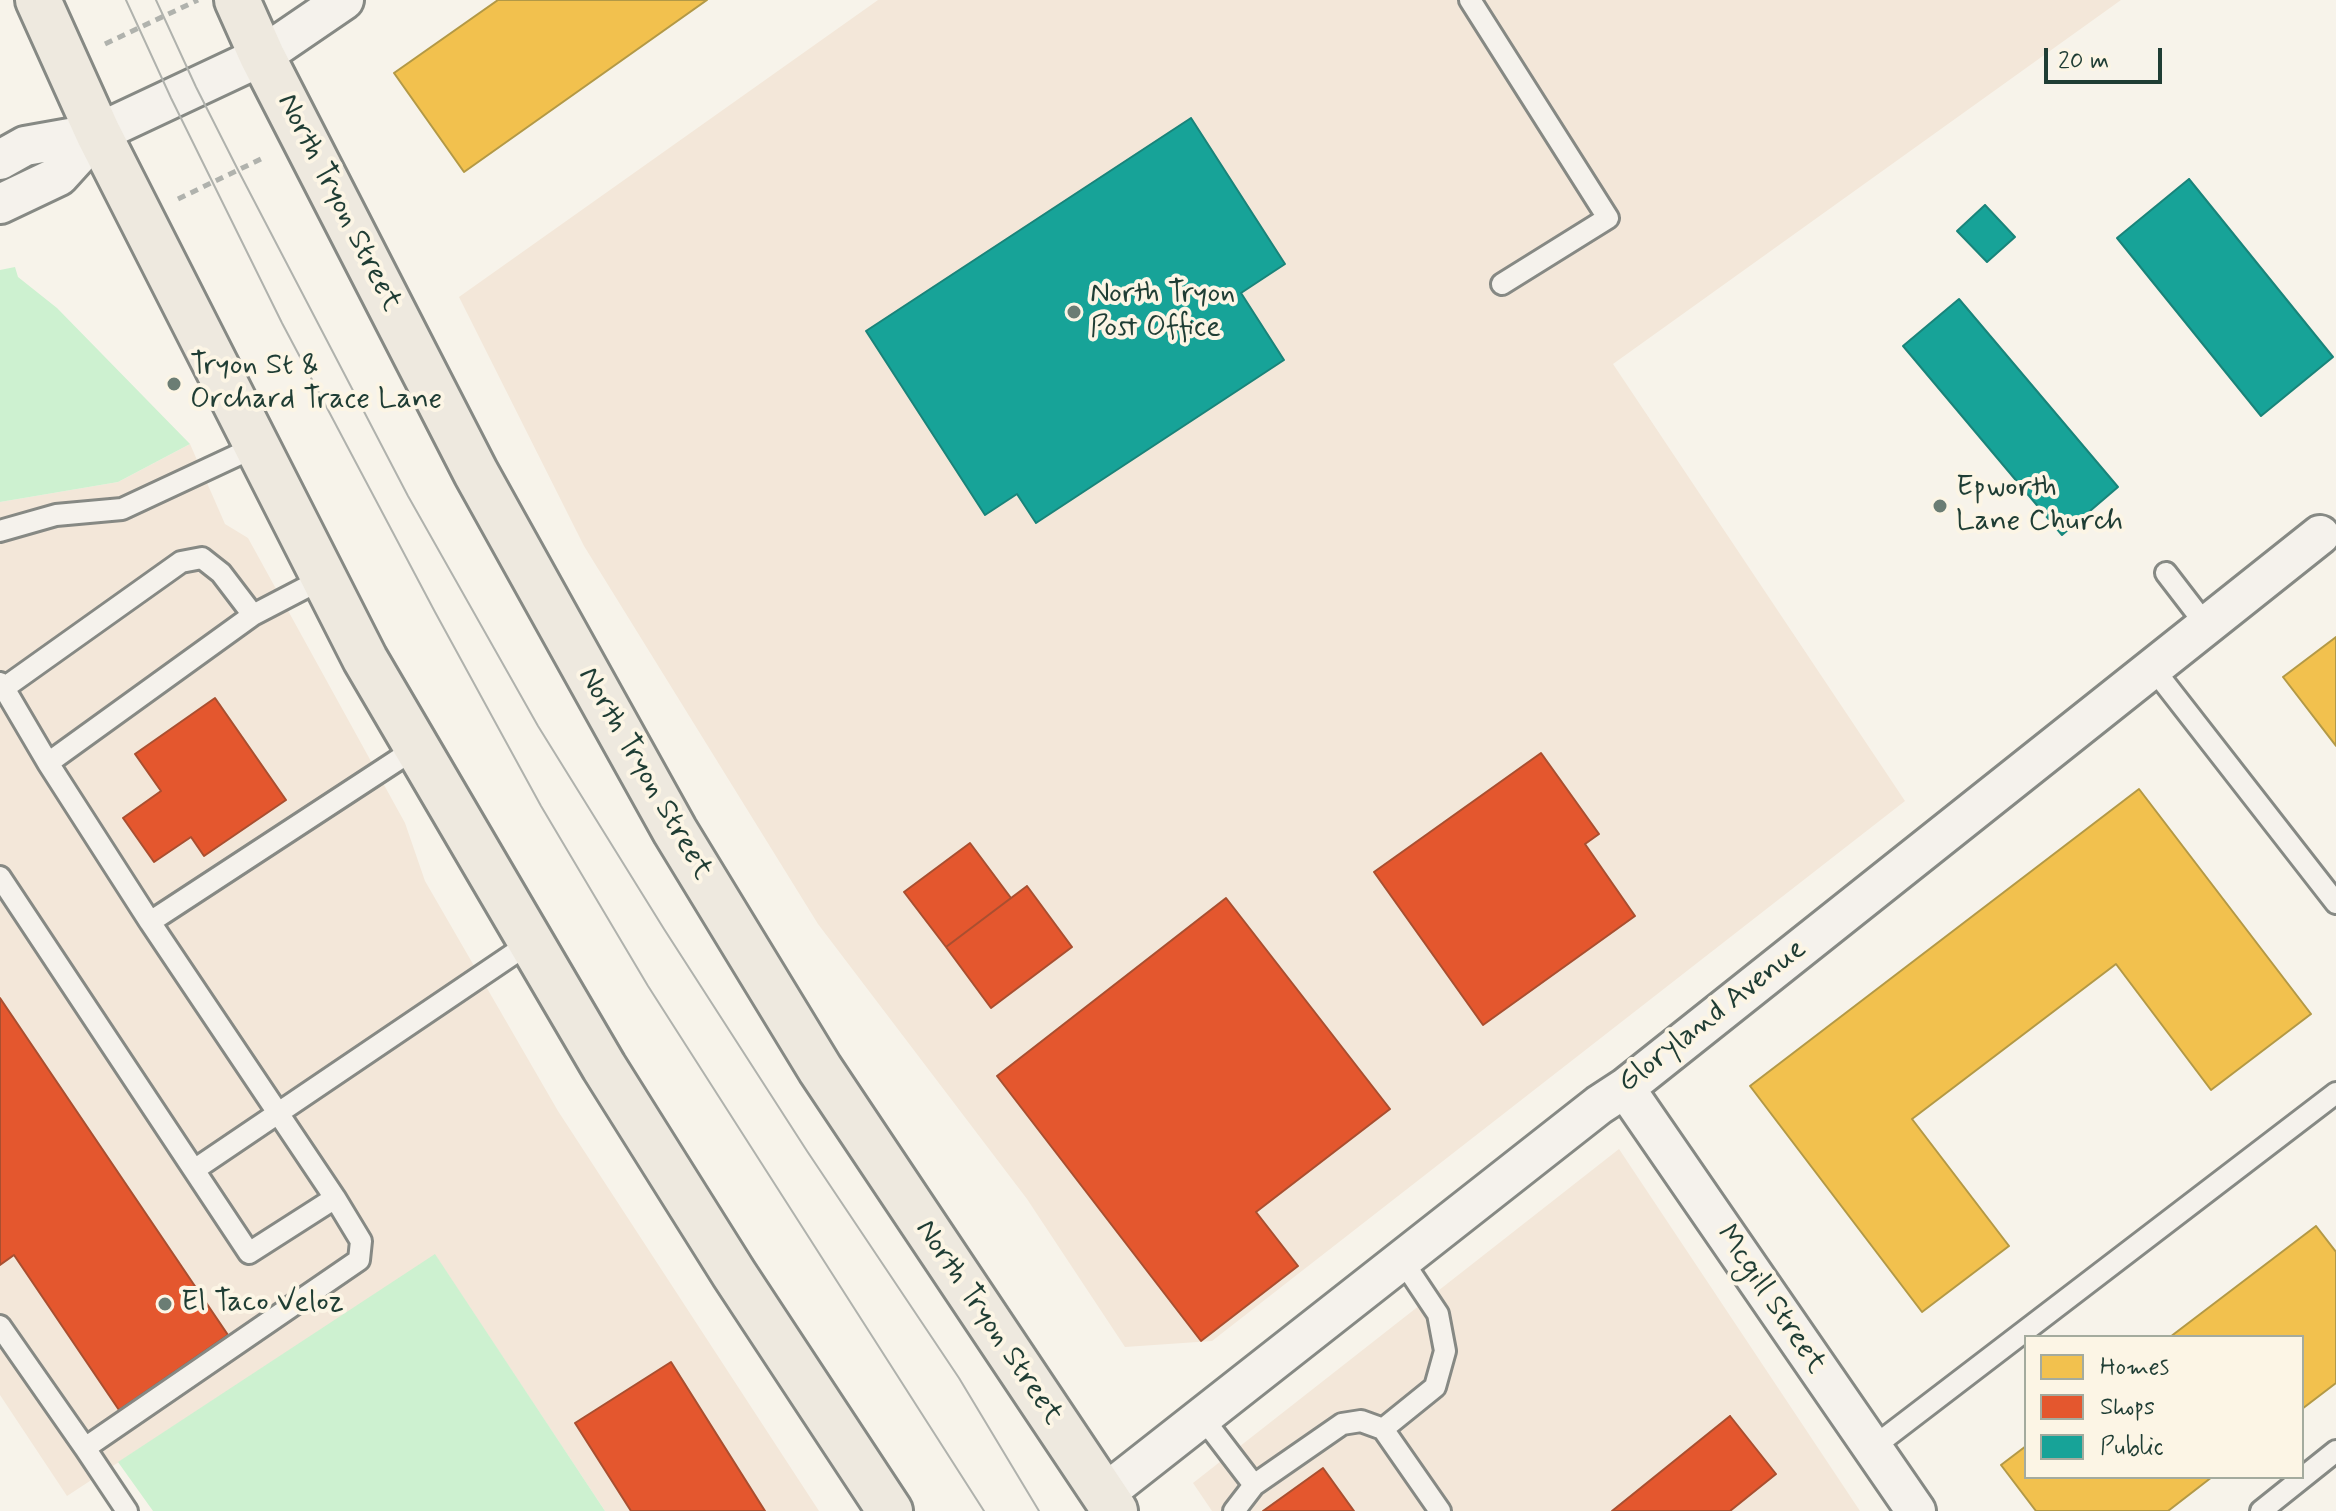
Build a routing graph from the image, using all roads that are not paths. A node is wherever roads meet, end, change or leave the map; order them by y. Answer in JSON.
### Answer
{"nodes":[{"id":1,"x":38,"y":0,"type":"edge"},
{"id":2,"x":237,"y":0,"type":"edge"},
{"id":3,"x":344,"y":0,"type":"edge"},
{"id":4,"x":1470,"y":0,"type":"edge"},
{"id":5,"x":262,"y":56,"type":"junction"},
{"id":6,"x":98,"y":133,"type":"junction"},
{"id":7,"x":0,"y":160,"type":"edge"},
{"id":8,"x":0,"y":204,"type":"edge"},
{"id":9,"x":1502,"y":284,"type":"dead end"},
{"id":10,"x":257,"y":446,"type":"junction"},
{"id":11,"x":0,"y":531,"type":"edge"},
{"id":12,"x":2320,"y":535,"type":"dead end"},
{"id":13,"x":2166,"y":573,"type":"dead end"},
{"id":14,"x":324,"y":578,"type":"junction"},
{"id":15,"x":253,"y":615,"type":"junction"},
{"id":16,"x":2206,"y":625,"type":"junction"},
{"id":17,"x":2152,"y":667,"type":"junction"},
{"id":18,"x":2,"y":685,"type":"edge"},
{"id":19,"x":416,"y":748,"type":"junction"},
{"id":20,"x":48,"y":763,"type":"junction"},
{"id":21,"x":0,"y":877,"type":"edge"},
{"id":22,"x":2336,"y":903,"type":"edge"},
{"id":23,"x":150,"y":922,"type":"junction"},
{"id":24,"x":531,"y":942,"type":"junction"},
{"id":25,"x":1625,"y":1088,"type":"junction"},
{"id":26,"x":2334,"y":1098,"type":"edge"},
{"id":27,"x":277,"y":1114,"type":"junction"},
{"id":28,"x":194,"y":1170,"type":"junction"},
{"id":29,"x":335,"y":1198,"type":"junction"},
{"id":30,"x":1402,"y":1260,"type":"junction"},
{"id":31,"x":0,"y":1326,"type":"edge"},
{"id":32,"x":1202,"y":1417,"type":"junction"},
{"id":33,"x":1383,"y":1429,"type":"junction"},
{"id":34,"x":85,"y":1448,"type":"junction"},
{"id":35,"x":1872,"y":1448,"type":"junction"},
{"id":36,"x":2336,"y":1451,"type":"edge"},
{"id":37,"x":2304,"y":1477,"type":"edge"},
{"id":38,"x":2301,"y":1479,"type":"edge"},
{"id":39,"x":1254,"y":1485,"type":"junction"},
{"id":40,"x":1109,"y":1503,"type":"edge"},
{"id":41,"x":127,"y":1511,"type":"edge"},
{"id":42,"x":890,"y":1511,"type":"edge"},
{"id":43,"x":1234,"y":1511,"type":"edge"},
{"id":44,"x":1440,"y":1511,"type":"edge"},
{"id":45,"x":1916,"y":1511,"type":"edge"},
{"id":46,"x":2261,"y":1511,"type":"edge"}],
"edges":[{"from":1,"to":6,"type":"main road"},
{"from":2,"to":5,"type":"main road","name":"North Tryon Street"},
{"from":3,"to":5,"type":"street"},
{"from":4,"to":9,"type":"lane"},
{"from":5,"to":6,"type":"street"},
{"from":5,"to":40,"type":"main road","name":"North Tryon Street"},
{"from":6,"to":7,"type":"street"},
{"from":6,"to":8,"type":"street"},
{"from":6,"to":10,"type":"main road"},
{"from":10,"to":11,"type":"lane"},
{"from":10,"to":14,"type":"main road"},
{"from":12,"to":16,"type":"street","name":"Gloryland Avenue"},
{"from":13,"to":16,"type":"lane"},
{"from":14,"to":15,"type":"lane"},
{"from":14,"to":19,"type":"main road"},
{"from":15,"to":18,"type":"lane"},
{"from":15,"to":20,"type":"lane"},
{"from":16,"to":17,"type":"street","name":"Gloryland Avenue"},
{"from":17,"to":22,"type":"lane"},
{"from":17,"to":25,"type":"street","name":"Gloryland Avenue"},
{"from":18,"to":20,"type":"lane"},
{"from":19,"to":23,"type":"lane"},
{"from":19,"to":24,"type":"main road"},
{"from":20,"to":23,"type":"lane"},
{"from":21,"to":28,"type":"lane"},
{"from":23,"to":27,"type":"lane"},
{"from":24,"to":27,"type":"lane"},
{"from":24,"to":42,"type":"main road"},
{"from":25,"to":30,"type":"street","name":"Gloryland Avenue"},
{"from":25,"to":35,"type":"street","name":"Mcgill Street"},
{"from":26,"to":35,"type":"lane"},
{"from":27,"to":28,"type":"lane"},
{"from":27,"to":29,"type":"lane"},
{"from":28,"to":29,"type":"lane"},
{"from":29,"to":34,"type":"lane"},
{"from":30,"to":32,"type":"street","name":"Gloryland Avenue"},
{"from":30,"to":33,"type":"lane"},
{"from":31,"to":34,"type":"lane"},
{"from":32,"to":39,"type":"lane"},
{"from":32,"to":40,"type":"street","name":"Gloryland Avenue"},
{"from":33,"to":39,"type":"lane"},
{"from":33,"to":44,"type":"lane"},
{"from":34,"to":41,"type":"lane"},
{"from":35,"to":45,"type":"street","name":"Mcgill Street"},
{"from":36,"to":37,"type":"lane"},
{"from":38,"to":46,"type":"lane"},
{"from":39,"to":43,"type":"lane"}]}
